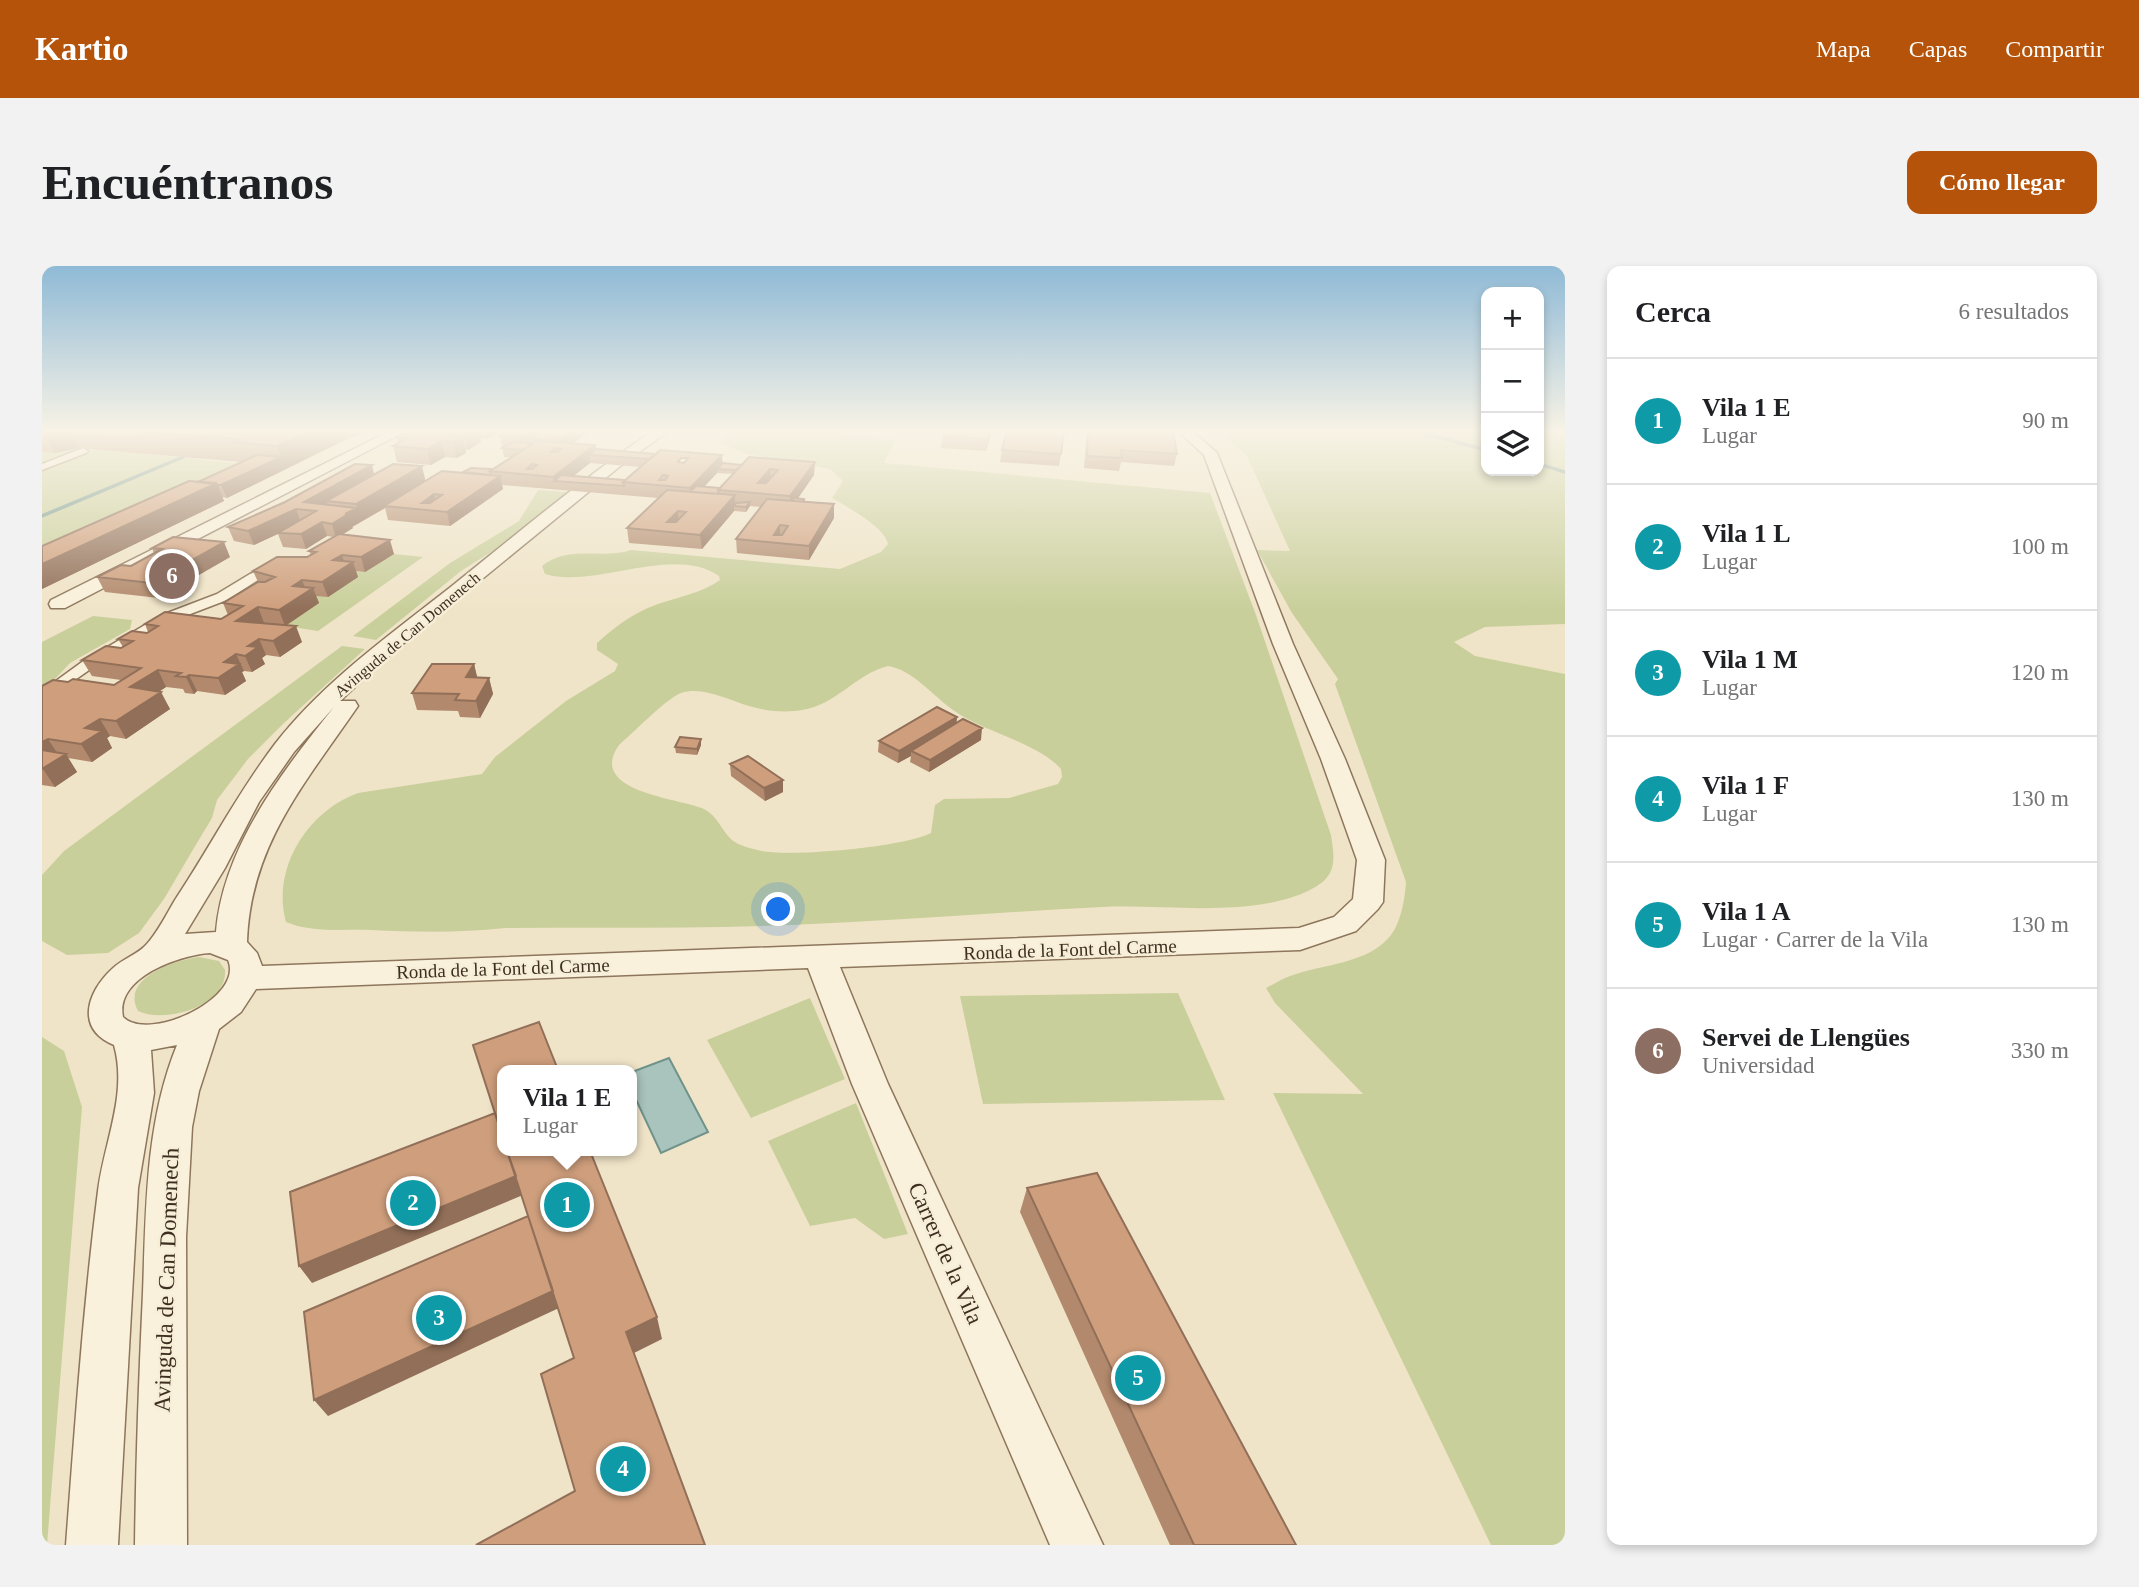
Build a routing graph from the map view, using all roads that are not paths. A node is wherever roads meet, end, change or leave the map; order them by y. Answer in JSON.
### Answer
{"nodes":[{"id":1,"x":282,"y":491,"type":"edge"},
{"id":2,"x":581,"y":491,"type":"edge"},
{"id":3,"x":598,"y":491,"type":"edge"},
{"id":4,"x":1224,"y":491,"type":"edge"},
{"id":5,"x":295,"y":562,"type":"edge"},
{"id":6,"x":58,"y":604,"type":"dead end"},
{"id":7,"x":42,"y":698,"type":"edge"},
{"id":8,"x":231,"y":946,"type":"junction"},
{"id":9,"x":156,"y":955,"type":"junction"},
{"id":10,"x":820,"y":958,"type":"junction"},
{"id":11,"x":247,"y":978,"type":"junction"},
{"id":12,"x":205,"y":1020,"type":"junction"},
{"id":13,"x":129,"y":1036,"type":"junction"},
{"id":14,"x":92,"y":1545,"type":"edge"},
{"id":15,"x":161,"y":1545,"type":"edge"},
{"id":16,"x":1077,"y":1545,"type":"edge"}],
"edges":[{"from":1,"to":6,"type":"street"},
{"from":2,"to":9,"type":"street","name":"Avinguda de Can Domenech"},
{"from":3,"to":8,"type":"street","name":"Avinguda de Can Domenech"},
{"from":4,"to":10,"type":"street","name":"Ronda de la Font del Carme"},
{"from":5,"to":7,"type":"street"},
{"from":8,"to":9,"type":"street"},
{"from":8,"to":11,"type":"street"},
{"from":9,"to":13,"type":"street"},
{"from":10,"to":11,"type":"street","name":"Ronda de la Font del Carme"},
{"from":10,"to":16,"type":"street","name":"Carrer de la Vila"},
{"from":11,"to":12,"type":"street"},
{"from":12,"to":13,"type":"street"},
{"from":12,"to":15,"type":"street","name":"Avinguda de Can Domenech"},
{"from":13,"to":14,"type":"street"}]}
